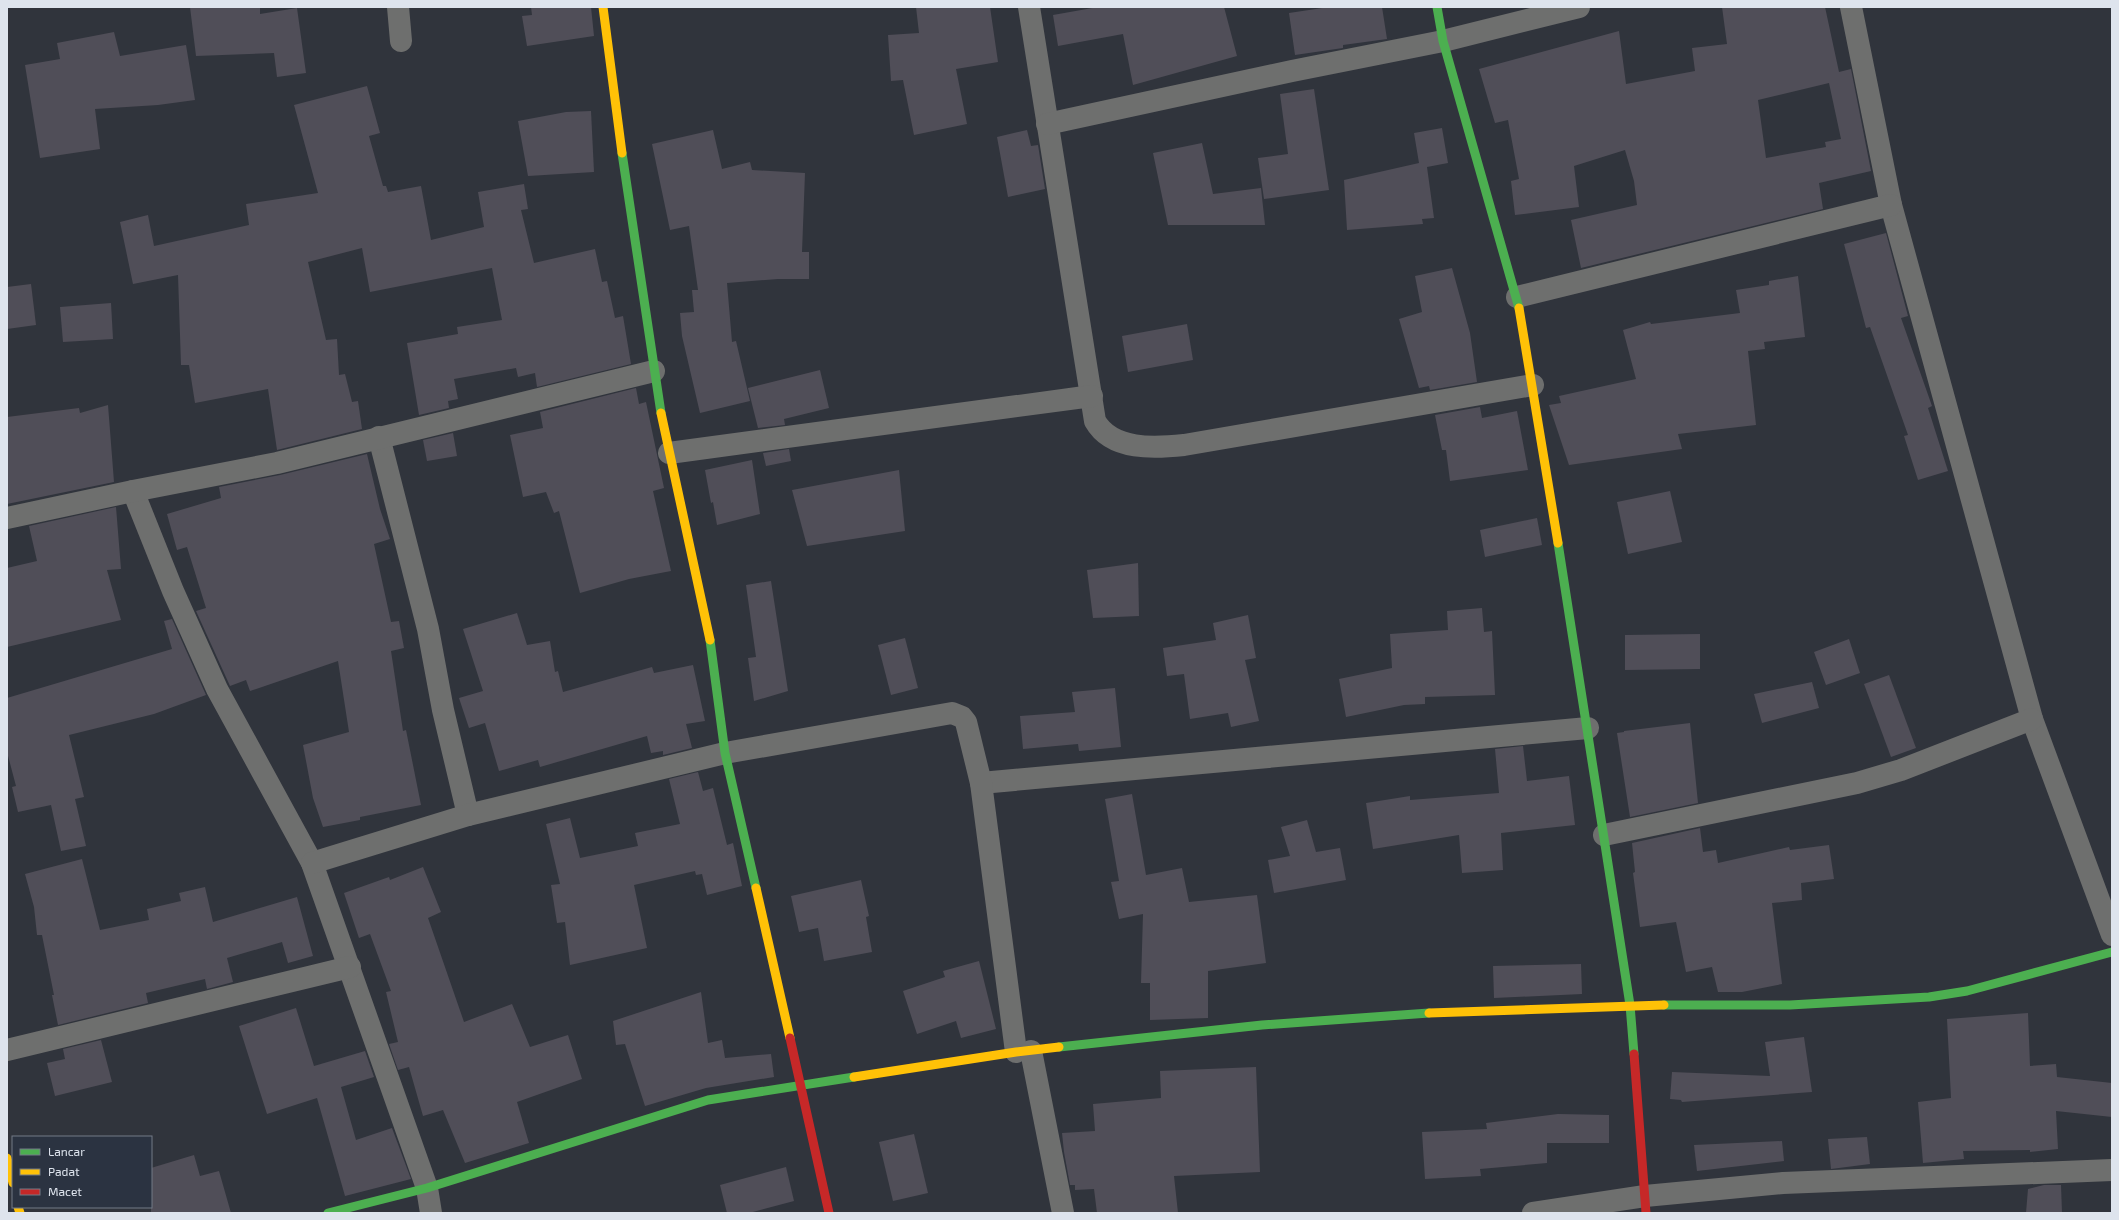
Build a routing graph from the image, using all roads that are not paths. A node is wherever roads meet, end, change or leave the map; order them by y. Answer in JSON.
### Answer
{"nodes":[{"id":1,"x":398,"y":7,"type":"edge"},
{"id":2,"x":603,"y":7,"type":"edge"},
{"id":3,"x":1029,"y":7,"type":"edge"},
{"id":4,"x":1437,"y":7,"type":"edge"},
{"id":5,"x":1579,"y":7,"type":"edge"},
{"id":6,"x":1851,"y":7,"type":"edge"},
{"id":7,"x":401,"y":41,"type":"dead end"},
{"id":8,"x":1443,"y":41,"type":"junction"},
{"id":9,"x":1047,"y":124,"type":"junction"},
{"id":10,"x":1891,"y":205,"type":"junction"},
{"id":11,"x":1517,"y":297,"type":"junction"},
{"id":12,"x":654,"y":371,"type":"junction"},
{"id":13,"x":1533,"y":385,"type":"junction"},
{"id":14,"x":1092,"y":396,"type":"junction"},
{"id":15,"x":379,"y":437,"type":"junction"},
{"id":16,"x":669,"y":452,"type":"junction"},
{"id":17,"x":133,"y":491,"type":"junction"},
{"id":18,"x":7,"y":518,"type":"edge"},
{"id":19,"x":2032,"y":719,"type":"junction"},
{"id":20,"x":1588,"y":728,"type":"junction"},
{"id":21,"x":725,"y":753,"type":"junction"},
{"id":22,"x":981,"y":783,"type":"junction"},
{"id":23,"x":468,"y":815,"type":"junction"},
{"id":24,"x":1604,"y":835,"type":"junction"},
{"id":25,"x":312,"y":863,"type":"junction"},
{"id":26,"x":2112,"y":935,"type":"edge"},
{"id":27,"x":2112,"y":952,"type":"edge"},
{"id":28,"x":350,"y":967,"type":"junction"},
{"id":29,"x":1630,"y":1005,"type":"junction"},
{"id":30,"x":7,"y":1050,"type":"edge"},
{"id":31,"x":1024,"y":1052,"type":"junction"},
{"id":32,"x":800,"y":1087,"type":"junction"},
{"id":33,"x":7,"y":1158,"type":"edge"},
{"id":34,"x":2112,"y":1170,"type":"edge"},
{"id":35,"x":12,"y":1180,"type":"edge"},
{"id":36,"x":427,"y":1188,"type":"junction"},
{"id":37,"x":1646,"y":1204,"type":"edge"},
{"id":38,"x":328,"y":1213,"type":"edge"},
{"id":39,"x":431,"y":1213,"type":"edge"},
{"id":40,"x":829,"y":1213,"type":"edge"},
{"id":41,"x":1063,"y":1213,"type":"edge"},
{"id":42,"x":1532,"y":1213,"type":"edge"}],
"edges":[{"from":1,"to":7,"type":"street"},
{"from":2,"to":12,"type":"main road"},
{"from":3,"to":9,"type":"street"},
{"from":4,"to":8,"type":"main road"},
{"from":5,"to":8,"type":"street"},
{"from":6,"to":10,"type":"street"},
{"from":8,"to":9,"type":"street"},
{"from":8,"to":11,"type":"main road"},
{"from":9,"to":14,"type":"street"},
{"from":10,"to":11,"type":"street"},
{"from":10,"to":19,"type":"street"},
{"from":11,"to":13,"type":"main road"},
{"from":12,"to":15,"type":"street"},
{"from":12,"to":16,"type":"main road"},
{"from":13,"to":14,"type":"street"},
{"from":13,"to":20,"type":"main road"},
{"from":14,"to":16,"type":"street"},
{"from":15,"to":17,"type":"street"},
{"from":15,"to":23,"type":"street"},
{"from":16,"to":21,"type":"main road"},
{"from":17,"to":18,"type":"street"},
{"from":17,"to":25,"type":"street"},
{"from":19,"to":24,"type":"street"},
{"from":19,"to":26,"type":"street"},
{"from":20,"to":22,"type":"street"},
{"from":20,"to":24,"type":"main road"},
{"from":21,"to":22,"type":"street"},
{"from":21,"to":23,"type":"street"},
{"from":21,"to":32,"type":"main road"},
{"from":22,"to":31,"type":"street"},
{"from":23,"to":25,"type":"street"},
{"from":24,"to":29,"type":"main road"},
{"from":25,"to":28,"type":"street"},
{"from":27,"to":29,"type":"main road"},
{"from":28,"to":30,"type":"street"},
{"from":28,"to":36,"type":"street"},
{"from":29,"to":31,"type":"main road"},
{"from":29,"to":37,"type":"main road"},
{"from":31,"to":32,"type":"main road"},
{"from":31,"to":41,"type":"street"},
{"from":32,"to":36,"type":"main road"},
{"from":32,"to":40,"type":"main road"},
{"from":33,"to":35,"type":"main road"},
{"from":34,"to":37,"type":"street"},
{"from":36,"to":38,"type":"main road"},
{"from":36,"to":39,"type":"street"},
{"from":37,"to":42,"type":"street"}]}
